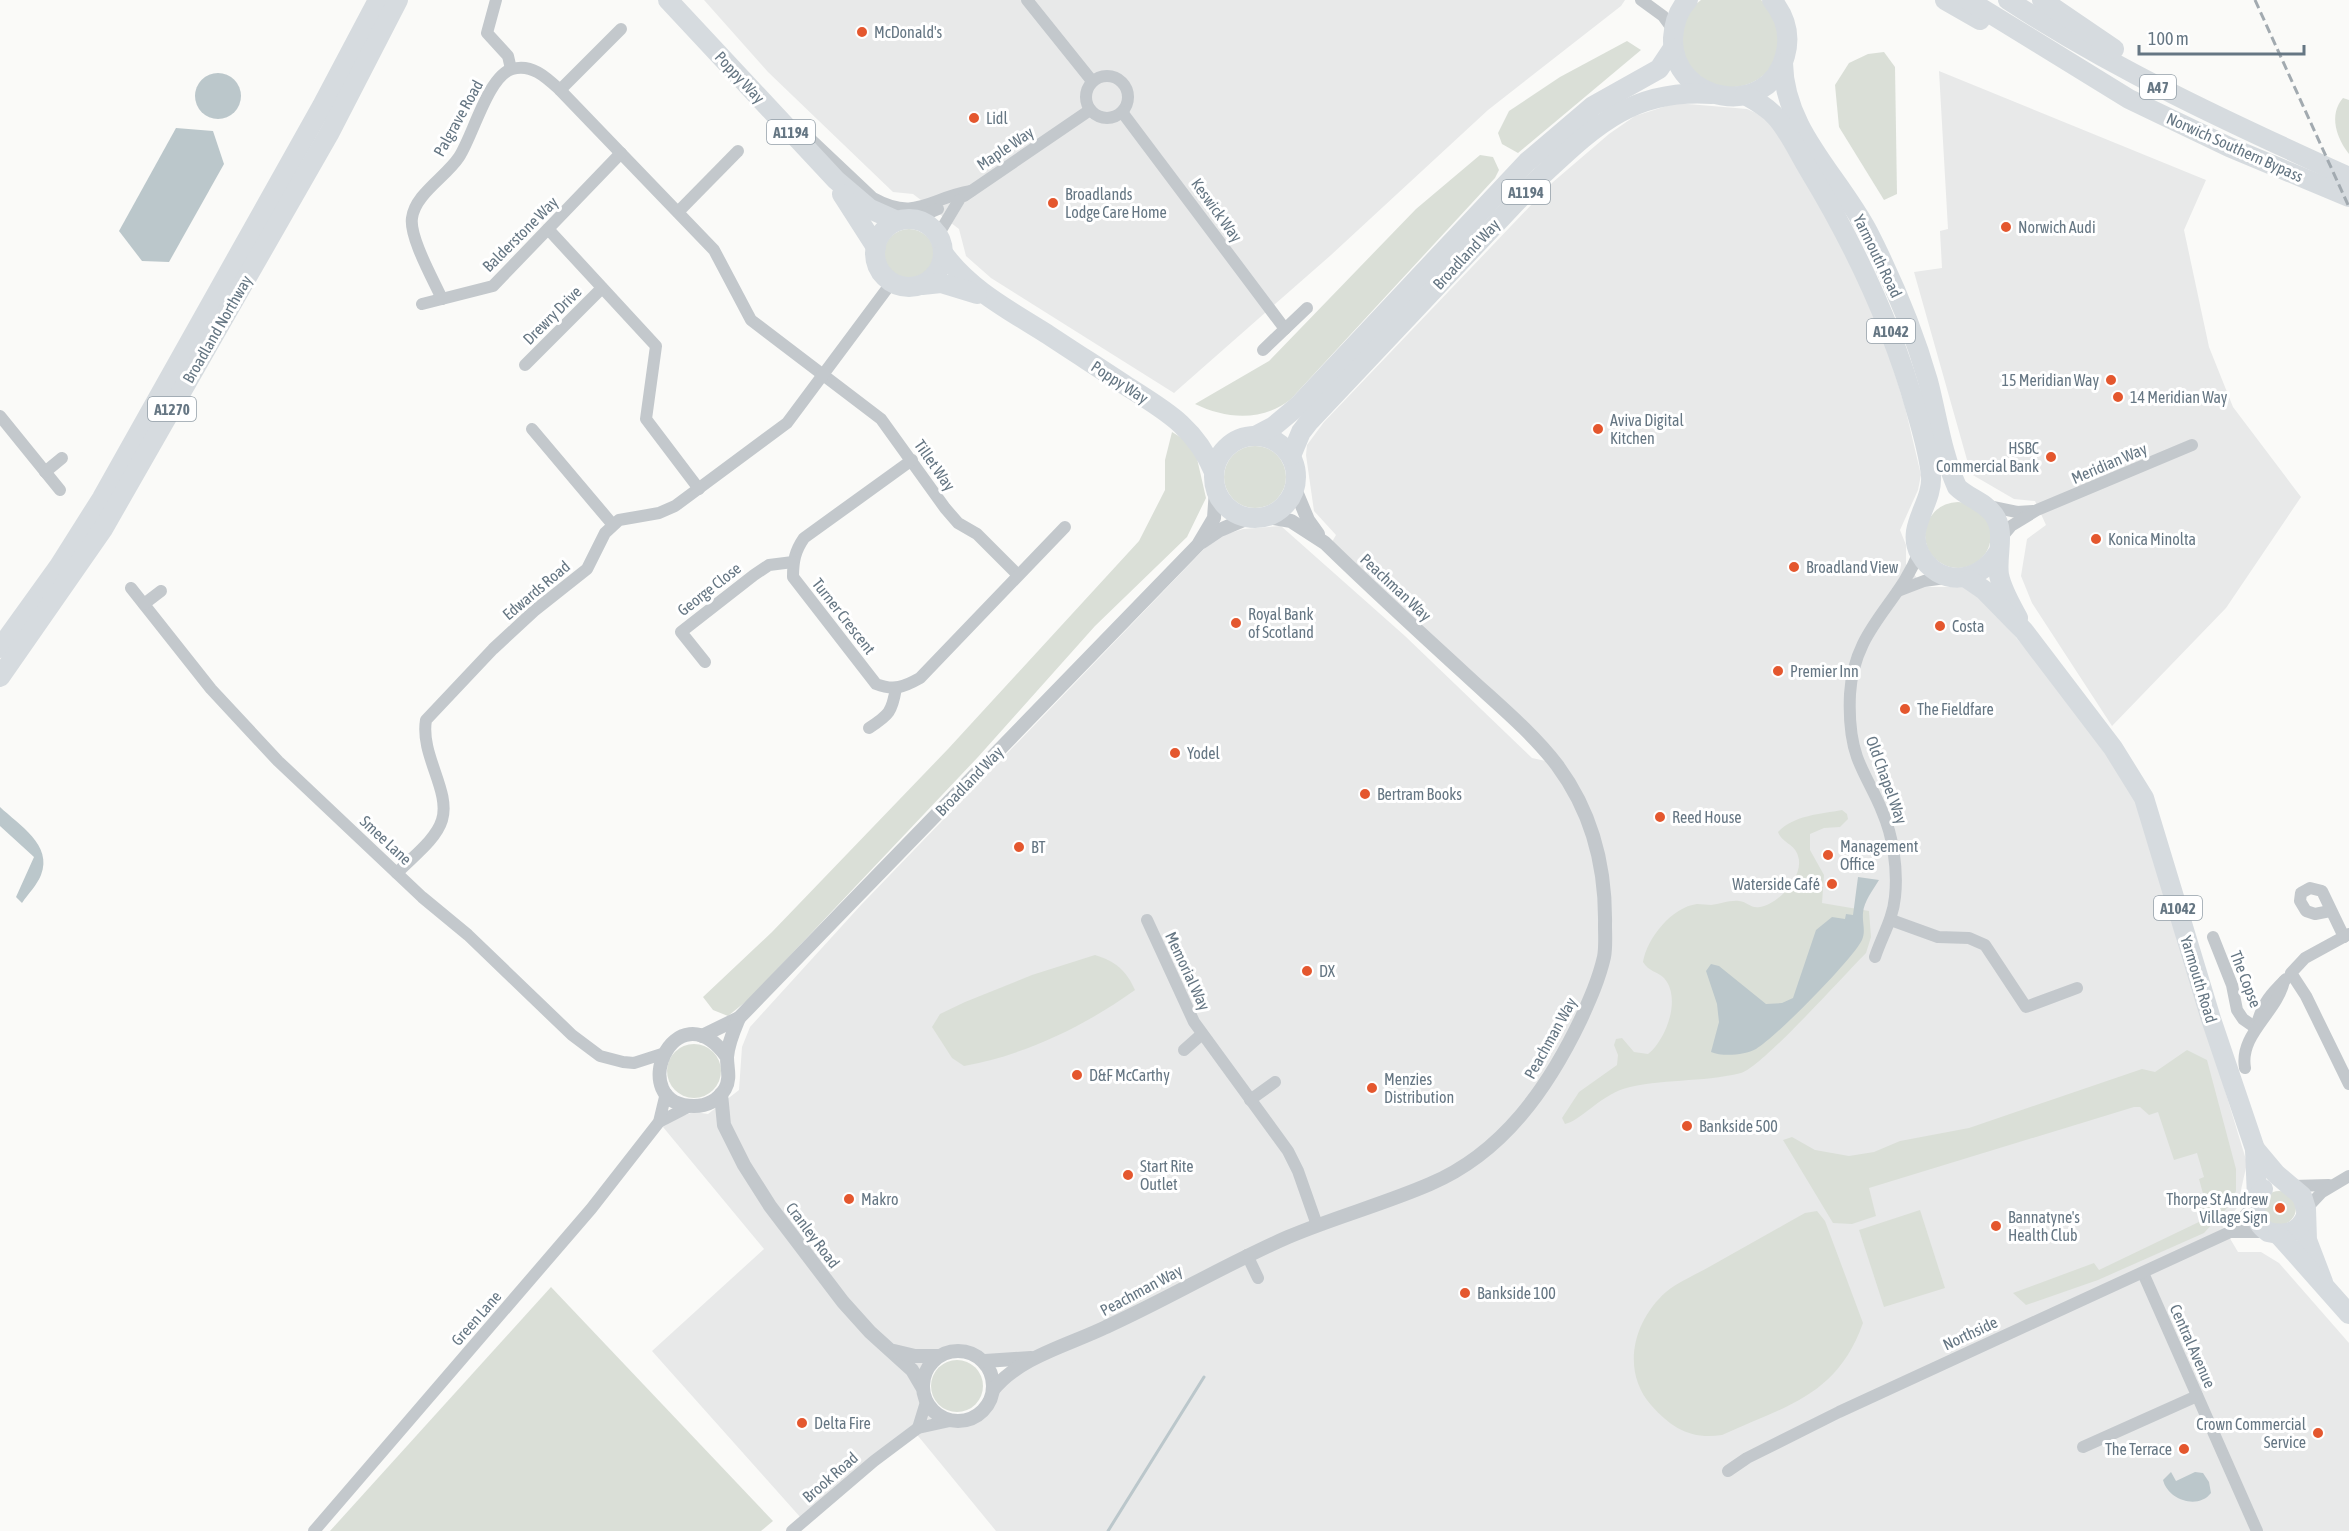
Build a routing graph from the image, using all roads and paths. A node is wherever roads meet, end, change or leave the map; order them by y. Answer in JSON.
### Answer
{"nodes":[{"id":1,"x":369,"y":0,"type":"edge"},
{"id":2,"x":378,"y":0,"type":"edge"},
{"id":3,"x":398,"y":0,"type":"edge"},
{"id":4,"x":496,"y":0,"type":"edge"},
{"id":5,"x":1027,"y":0,"type":"edge"},
{"id":6,"x":1641,"y":0,"type":"edge"},
{"id":7,"x":1688,"y":0,"type":"edge"},
{"id":8,"x":1776,"y":0,"type":"edge"},
{"id":9,"x":1945,"y":0,"type":"edge"},
{"id":10,"x":1968,"y":0,"type":"edge"},
{"id":11,"x":2008,"y":0,"type":"edge"},
{"id":12,"x":2042,"y":0,"type":"edge"},
{"id":13,"x":674,"y":5,"type":"edge"},
{"id":14,"x":621,"y":29,"type":"dead end"},
{"id":15,"x":1673,"y":40,"type":"junction"},
{"id":16,"x":2055,"y":55,"type":"junction"},
{"id":17,"x":1783,"y":63,"type":"junction"},
{"id":18,"x":511,"y":69,"type":"junction"},
{"id":19,"x":1092,"y":81,"type":"junction"},
{"id":20,"x":746,"y":84,"type":"junction"},
{"id":21,"x":560,"y":90,"type":"junction"},
{"id":22,"x":1712,"y":94,"type":"junction"},
{"id":23,"x":1745,"y":95,"type":"junction"},
{"id":24,"x":322,"y":106,"type":"junction"},
{"id":25,"x":1090,"y":110,"type":"junction"},
{"id":26,"x":1122,"y":112,"type":"junction"},
{"id":27,"x":2267,"y":140,"type":"junction"},
{"id":28,"x":738,"y":151,"type":"dead end"},
{"id":29,"x":621,"y":153,"type":"junction"},
{"id":30,"x":2349,"y":177,"type":"edge"},
{"id":31,"x":836,"y":180,"type":"junction"},
{"id":32,"x":970,"y":191,"type":"junction"},
{"id":33,"x":1849,"y":198,"type":"junction"},
{"id":34,"x":2349,"y":198,"type":"edge"},
{"id":35,"x":959,"y":200,"type":"junction"},
{"id":36,"x":678,"y":212,"type":"junction"},
{"id":37,"x":906,"y":220,"type":"junction"},
{"id":38,"x":548,"y":229,"type":"junction"},
{"id":39,"x":941,"y":244,"type":"junction"},
{"id":40,"x":876,"y":247,"type":"junction"},
{"id":41,"x":892,"y":282,"type":"junction"},
{"id":42,"x":922,"y":285,"type":"junction"},
{"id":43,"x":602,"y":288,"type":"junction"},
{"id":44,"x":988,"y":298,"type":"junction"},
{"id":45,"x":442,"y":299,"type":"junction"},
{"id":46,"x":422,"y":304,"type":"dead end"},
{"id":47,"x":1307,"y":308,"type":"dead end"},
{"id":48,"x":1285,"y":329,"type":"junction"},
{"id":49,"x":1263,"y":350,"type":"dead end"},
{"id":50,"x":525,"y":365,"type":"dead end"},
{"id":51,"x":825,"y":375,"type":"junction"},
{"id":52,"x":0,"y":416,"type":"edge"},
{"id":53,"x":532,"y":429,"type":"dead end"},
{"id":54,"x":1189,"y":429,"type":"junction"},
{"id":55,"x":1247,"y":437,"type":"junction"},
{"id":56,"x":2192,"y":445,"type":"dead end"},
{"id":57,"x":1291,"y":456,"type":"junction"},
{"id":58,"x":62,"y":458,"type":"dead end"},
{"id":59,"x":912,"y":460,"type":"junction"},
{"id":60,"x":45,"y":472,"type":"junction"},
{"id":61,"x":1215,"y":481,"type":"junction"},
{"id":62,"x":699,"y":489,"type":"junction"},
{"id":63,"x":1295,"y":489,"type":"junction"},
{"id":64,"x":60,"y":490,"type":"dead end"},
{"id":65,"x":1965,"y":494,"type":"junction"},
{"id":66,"x":1987,"y":506,"type":"junction"},
{"id":67,"x":1925,"y":507,"type":"junction"},
{"id":68,"x":2037,"y":510,"type":"junction"},
{"id":69,"x":1258,"y":518,"type":"junction"},
{"id":70,"x":613,"y":525,"type":"junction"},
{"id":71,"x":1065,"y":527,"type":"dead end"},
{"id":72,"x":1324,"y":543,"type":"junction"},
{"id":73,"x":1198,"y":544,"type":"junction"},
{"id":74,"x":1999,"y":546,"type":"junction"},
{"id":75,"x":1919,"y":552,"type":"junction"},
{"id":76,"x":793,"y":562,"type":"junction"},
{"id":77,"x":1017,"y":574,"type":"junction"},
{"id":78,"x":1959,"y":578,"type":"junction"},
{"id":79,"x":131,"y":588,"type":"dead end"},
{"id":80,"x":161,"y":591,"type":"dead end"},
{"id":81,"x":1898,"y":591,"type":"junction"},
{"id":82,"x":144,"y":604,"type":"junction"},
{"id":83,"x":2024,"y":631,"type":"junction"},
{"id":84,"x":0,"y":648,"type":"edge"},
{"id":85,"x":705,"y":662,"type":"dead end"},
{"id":86,"x":0,"y":677,"type":"edge"},
{"id":87,"x":896,"y":688,"type":"junction"},
{"id":88,"x":869,"y":729,"type":"dead end"},
{"id":89,"x":397,"y":873,"type":"junction"},
{"id":90,"x":2330,"y":911,"type":"dead end"},
{"id":91,"x":1147,"y":920,"type":"dead end"},
{"id":92,"x":1891,"y":920,"type":"junction"},
{"id":93,"x":2346,"y":935,"type":"edge"},
{"id":94,"x":2213,"y":937,"type":"dead end"},
{"id":95,"x":1875,"y":957,"type":"dead end"},
{"id":96,"x":2288,"y":977,"type":"junction"},
{"id":97,"x":2076,"y":988,"type":"dead end"},
{"id":98,"x":739,"y":1018,"type":"junction"},
{"id":99,"x":2256,"y":1028,"type":"junction"},
{"id":100,"x":1202,"y":1035,"type":"junction"},
{"id":101,"x":702,"y":1036,"type":"junction"},
{"id":102,"x":1184,"y":1050,"type":"dead end"},
{"id":103,"x":662,"y":1054,"type":"junction"},
{"id":104,"x":727,"y":1057,"type":"junction"},
{"id":105,"x":634,"y":1063,"type":"junction"},
{"id":106,"x":2245,"y":1068,"type":"dead end"},
{"id":107,"x":659,"y":1073,"type":"junction"},
{"id":108,"x":1275,"y":1082,"type":"dead end"},
{"id":109,"x":2349,"y":1084,"type":"edge"},
{"id":110,"x":666,"y":1093,"type":"junction"},
{"id":111,"x":721,"y":1094,"type":"junction"},
{"id":112,"x":1250,"y":1100,"type":"junction"},
{"id":113,"x":695,"y":1106,"type":"junction"},
{"id":114,"x":659,"y":1122,"type":"junction"},
{"id":115,"x":724,"y":1125,"type":"junction"},
{"id":116,"x":2255,"y":1149,"type":"junction"},
{"id":117,"x":2349,"y":1176,"type":"edge"},
{"id":118,"x":2288,"y":1184,"type":"junction"},
{"id":119,"x":2333,"y":1184,"type":"junction"},
{"id":120,"x":2256,"y":1201,"type":"junction"},
{"id":121,"x":2306,"y":1212,"type":"junction"},
{"id":122,"x":1317,"y":1225,"type":"junction"},
{"id":123,"x":2230,"y":1232,"type":"junction"},
{"id":124,"x":2273,"y":1233,"type":"junction"},
{"id":125,"x":1247,"y":1255,"type":"junction"},
{"id":126,"x":2143,"y":1273,"type":"junction"},
{"id":127,"x":1258,"y":1278,"type":"dead end"},
{"id":128,"x":2322,"y":1282,"type":"junction"},
{"id":129,"x":2349,"y":1314,"type":"edge"},
{"id":130,"x":894,"y":1351,"type":"junction"},
{"id":131,"x":938,"y":1356,"type":"junction"},
{"id":132,"x":1042,"y":1356,"type":"junction"},
{"id":133,"x":985,"y":1361,"type":"junction"},
{"id":134,"x":922,"y":1387,"type":"junction"},
{"id":135,"x":993,"y":1390,"type":"junction"},
{"id":136,"x":2197,"y":1396,"type":"junction"},
{"id":137,"x":926,"y":1402,"type":"junction"},
{"id":138,"x":950,"y":1421,"type":"junction"},
{"id":139,"x":918,"y":1428,"type":"junction"},
{"id":140,"x":2083,"y":1447,"type":"dead end"},
{"id":141,"x":1728,"y":1471,"type":"dead end"},
{"id":142,"x":314,"y":1531,"type":"edge"},
{"id":143,"x":792,"y":1531,"type":"edge"},
{"id":144,"x":2257,"y":1531,"type":"edge"}],
"edges":[{"from":1,"to":24,"type":"highway"},
{"from":2,"to":24,"type":"highway","name":"Broadland Northway","number":"A1270"},
{"from":3,"to":86,"type":"highway","name":"Broadland Northway","number":"A1270"},
{"from":4,"to":18,"type":"street"},
{"from":5,"to":19,"type":"street"},
{"from":6,"to":15,"type":"street"},
{"from":7,"to":15,"type":"highway"},
{"from":8,"to":17,"type":"highway","name":"Yarmouth Road","number":"A1042"},
{"from":8,"to":33,"type":"highway"},
{"from":9,"to":16,"type":"highway","number":"A47"},
{"from":10,"to":16,"type":"highway","name":"Norwich Southern Bypass","number":"A47"},
{"from":11,"to":27,"type":"highway","name":"Norwich Southern Bypass","number":"A47"},
{"from":12,"to":27,"type":"highway","number":"A47"},
{"from":13,"to":20,"type":"highway","name":"Poppy Way","number":"A1194"},
{"from":14,"to":21,"type":"street"},
{"from":15,"to":22,"type":"highway"},
{"from":15,"to":55,"type":"highway","name":"Broadland Way","number":"A1194"},
{"from":16,"to":34,"type":"highway","name":"Norwich Southern Bypass","number":"A47"},
{"from":17,"to":23,"type":"highway","name":"Yarmouth Road","number":"A1042"},
{"from":17,"to":33,"type":"highway","name":"Yarmouth Road","number":"A1042"},
{"from":18,"to":21,"type":"street"},
{"from":18,"to":45,"type":"street","name":"Palgrave Road"},
{"from":19,"to":25,"type":"street"},
{"from":19,"to":26,"type":"street"},
{"from":20,"to":31,"type":"highway","name":"Poppy Way","number":"A1194"},
{"from":20,"to":32,"type":"street"},
{"from":21,"to":29,"type":"street"},
{"from":22,"to":23,"type":"highway","name":"Yarmouth Road","number":"A1042"},
{"from":22,"to":57,"type":"highway","name":"Broadland Way","number":"A1194"},
{"from":23,"to":67,"type":"highway","name":"Yarmouth Road","number":"A1042"},
{"from":24,"to":84,"type":"highway","name":"Broadland Northway","number":"A1270"},
{"from":25,"to":26,"type":"street"},
{"from":25,"to":32,"type":"street","name":"Maple Way"},
{"from":26,"to":48,"type":"street","name":"Keswick Way"},
{"from":27,"to":30,"type":"highway","name":"Norwich Southern Bypass","number":"A47"},
{"from":28,"to":36,"type":"street"},
{"from":29,"to":36,"type":"street"},
{"from":29,"to":38,"type":"street","name":"Balderstone Way"},
{"from":31,"to":37,"type":"highway","name":"Poppy Way","number":"A1194"},
{"from":31,"to":40,"type":"highway","name":"Poppy Way","number":"A1194"},
{"from":32,"to":35,"type":"street","name":"Maple Way"},
{"from":33,"to":65,"type":"highway","name":"Yarmouth Road","number":"A1042"},
{"from":35,"to":37,"type":"street","name":"Maple Way"},
{"from":35,"to":39,"type":"street","name":"Maple Way"},
{"from":36,"to":51,"type":"street"},
{"from":37,"to":39,"type":"highway"},
{"from":37,"to":40,"type":"highway"},
{"from":38,"to":43,"type":"street","name":"Drewry Drive"},
{"from":38,"to":45,"type":"street","name":"Balderstone Way"},
{"from":39,"to":42,"type":"highway"},
{"from":39,"to":44,"type":"highway","name":"Poppy Way"},
{"from":40,"to":41,"type":"highway"},
{"from":41,"to":42,"type":"highway"},
{"from":41,"to":51,"type":"street"},
{"from":42,"to":44,"type":"highway","name":"Poppy Way"},
{"from":43,"to":50,"type":"street","name":"Drewry Drive"},
{"from":43,"to":62,"type":"street","name":"Drewry Drive"},
{"from":44,"to":54,"type":"highway","name":"Poppy Way"},
{"from":45,"to":46,"type":"street","name":"Balderstone Way"},
{"from":47,"to":48,"type":"street"},
{"from":48,"to":49,"type":"street"},
{"from":51,"to":59,"type":"street","name":"Tillet Way"},
{"from":51,"to":62,"type":"street"},
{"from":52,"to":60,"type":"street"},
{"from":53,"to":70,"type":"street"},
{"from":54,"to":55,"type":"highway","name":"Poppy Way"},
{"from":54,"to":61,"type":"highway","name":"Poppy Way"},
{"from":55,"to":57,"type":"highway"},
{"from":55,"to":61,"type":"highway"},
{"from":56,"to":68,"type":"street","name":"Meridian Way"},
{"from":57,"to":63,"type":"highway"},
{"from":58,"to":60,"type":"street"},
{"from":59,"to":76,"type":"street"},
{"from":59,"to":77,"type":"street","name":"Tillet Way"},
{"from":60,"to":64,"type":"street"},
{"from":61,"to":69,"type":"highway"},
{"from":61,"to":73,"type":"street","name":"Broadland Way"},
{"from":62,"to":70,"type":"street"},
{"from":63,"to":69,"type":"highway"},
{"from":63,"to":72,"type":"street","name":"Peachman Way"},
{"from":65,"to":66,"type":"highway"},
{"from":65,"to":67,"type":"highway"},
{"from":66,"to":68,"type":"street","name":"Meridian Way"},
{"from":66,"to":74,"type":"highway","name":"Yarmouth Road"},
{"from":67,"to":75,"type":"highway","name":"Yarmouth Road"},
{"from":68,"to":74,"type":"street","name":"Meridian Way"},
{"from":69,"to":72,"type":"street","name":"Peachman Way"},
{"from":69,"to":73,"type":"street","name":"Broadland Way"},
{"from":70,"to":89,"type":"street","name":"Edwards Road"},
{"from":71,"to":77,"type":"street"},
{"from":72,"to":122,"type":"street","name":"Peachman Way"},
{"from":73,"to":98,"type":"street","name":"Broadland Way"},
{"from":74,"to":78,"type":"highway"},
{"from":74,"to":83,"type":"highway","name":"Yarmouth Road","number":"A1042"},
{"from":75,"to":78,"type":"highway","name":"Yarmouth Road"},
{"from":75,"to":81,"type":"street","name":"Old Chapel Way"},
{"from":76,"to":85,"type":"street","name":"George Close"},
{"from":76,"to":87,"type":"street","name":"Turner Crescent"},
{"from":77,"to":87,"type":"street"},
{"from":78,"to":81,"type":"street"},
{"from":78,"to":83,"type":"highway","name":"Yarmouth Road","number":"A1042"},
{"from":79,"to":82,"type":"street","name":"Smee Lane"},
{"from":80,"to":82,"type":"street"},
{"from":81,"to":92,"type":"street","name":"Old Chapel Way"},
{"from":82,"to":89,"type":"street","name":"Smee Lane"},
{"from":83,"to":116,"type":"highway","name":"Yarmouth Road","number":"A1042"},
{"from":87,"to":88,"type":"street"},
{"from":89,"to":105,"type":"street","name":"Smee Lane"},
{"from":90,"to":93,"type":"street"},
{"from":91,"to":100,"type":"street","name":"Memorial Way"},
{"from":92,"to":95,"type":"street","name":"Old Chapel Way"},
{"from":92,"to":97,"type":"street"},
{"from":93,"to":96,"type":"street"},
{"from":94,"to":99,"type":"street","name":"The Copse"},
{"from":96,"to":99,"type":"street"},
{"from":96,"to":109,"type":"street"},
{"from":98,"to":101,"type":"street","name":"Broadland Way"},
{"from":98,"to":104,"type":"street","name":"Broadland Way"},
{"from":99,"to":106,"type":"street"},
{"from":100,"to":102,"type":"street","name":"Memorial Way"},
{"from":100,"to":112,"type":"street","name":"Memorial Way"},
{"from":101,"to":103,"type":"street","name":"Broadland Way"},
{"from":101,"to":104,"type":"street"},
{"from":103,"to":105,"type":"street","name":"Smee Lane"},
{"from":103,"to":107,"type":"street"},
{"from":104,"to":111,"type":"street","name":"Broadland Way"},
{"from":105,"to":107,"type":"street","name":"Smee Lane"},
{"from":107,"to":110,"type":"street"},
{"from":108,"to":112,"type":"street"},
{"from":110,"to":113,"type":"street"},
{"from":110,"to":114,"type":"street","name":"Green Lane"},
{"from":111,"to":113,"type":"street"},
{"from":111,"to":115,"type":"street","name":"Cranley Road"},
{"from":112,"to":122,"type":"street","name":"Memorial Way"},
{"from":113,"to":114,"type":"street","name":"Green Lane"},
{"from":113,"to":115,"type":"street","name":"Cranley Road"},
{"from":114,"to":142,"type":"street","name":"Green Lane"},
{"from":115,"to":130,"type":"street","name":"Cranley Road"},
{"from":116,"to":118,"type":"highway","name":"Yarmouth Road","number":"A1042"},
{"from":116,"to":120,"type":"highway","name":"Yarmouth Road","number":"A1042"},
{"from":117,"to":119,"type":"street"},
{"from":118,"to":119,"type":"street"},
{"from":118,"to":120,"type":"highway"},
{"from":118,"to":121,"type":"highway","name":"Yarmouth Road","number":"A1042"},
{"from":119,"to":121,"type":"street"},
{"from":120,"to":123,"type":"street","name":"Northside"},
{"from":120,"to":124,"type":"highway","name":"Yarmouth Road","number":"A1042"},
{"from":121,"to":124,"type":"highway"},
{"from":121,"to":128,"type":"highway","name":"Yarmouth Road","number":"A1042"},
{"from":122,"to":125,"type":"street","name":"Peachman Way"},
{"from":123,"to":124,"type":"street","name":"Northside"},
{"from":123,"to":126,"type":"street","name":"Northside"},
{"from":124,"to":128,"type":"highway","name":"Yarmouth Road","number":"A1042"},
{"from":125,"to":127,"type":"street"},
{"from":125,"to":132,"type":"street","name":"Peachman Way"},
{"from":126,"to":136,"type":"street","name":"Central Avenue"},
{"from":126,"to":141,"type":"street","name":"Northside"},
{"from":128,"to":129,"type":"highway","name":"Yarmouth Road","number":"A1042"},
{"from":130,"to":131,"type":"street"},
{"from":130,"to":134,"type":"street","name":"Cranley Road"},
{"from":131,"to":133,"type":"street","name":"Peachman Way"},
{"from":131,"to":134,"type":"street"},
{"from":132,"to":133,"type":"street","name":"Peachman Way"},
{"from":132,"to":135,"type":"street","name":"Peachman Way"},
{"from":133,"to":135,"type":"street"},
{"from":134,"to":137,"type":"street"},
{"from":135,"to":138,"type":"street","name":"Peachman Way"},
{"from":136,"to":140,"type":"street"},
{"from":136,"to":144,"type":"street","name":"Central Avenue"},
{"from":137,"to":138,"type":"street"},
{"from":137,"to":139,"type":"street"},
{"from":138,"to":139,"type":"street","name":"Brook Road"},
{"from":139,"to":143,"type":"street","name":"Brook Road"}]}
